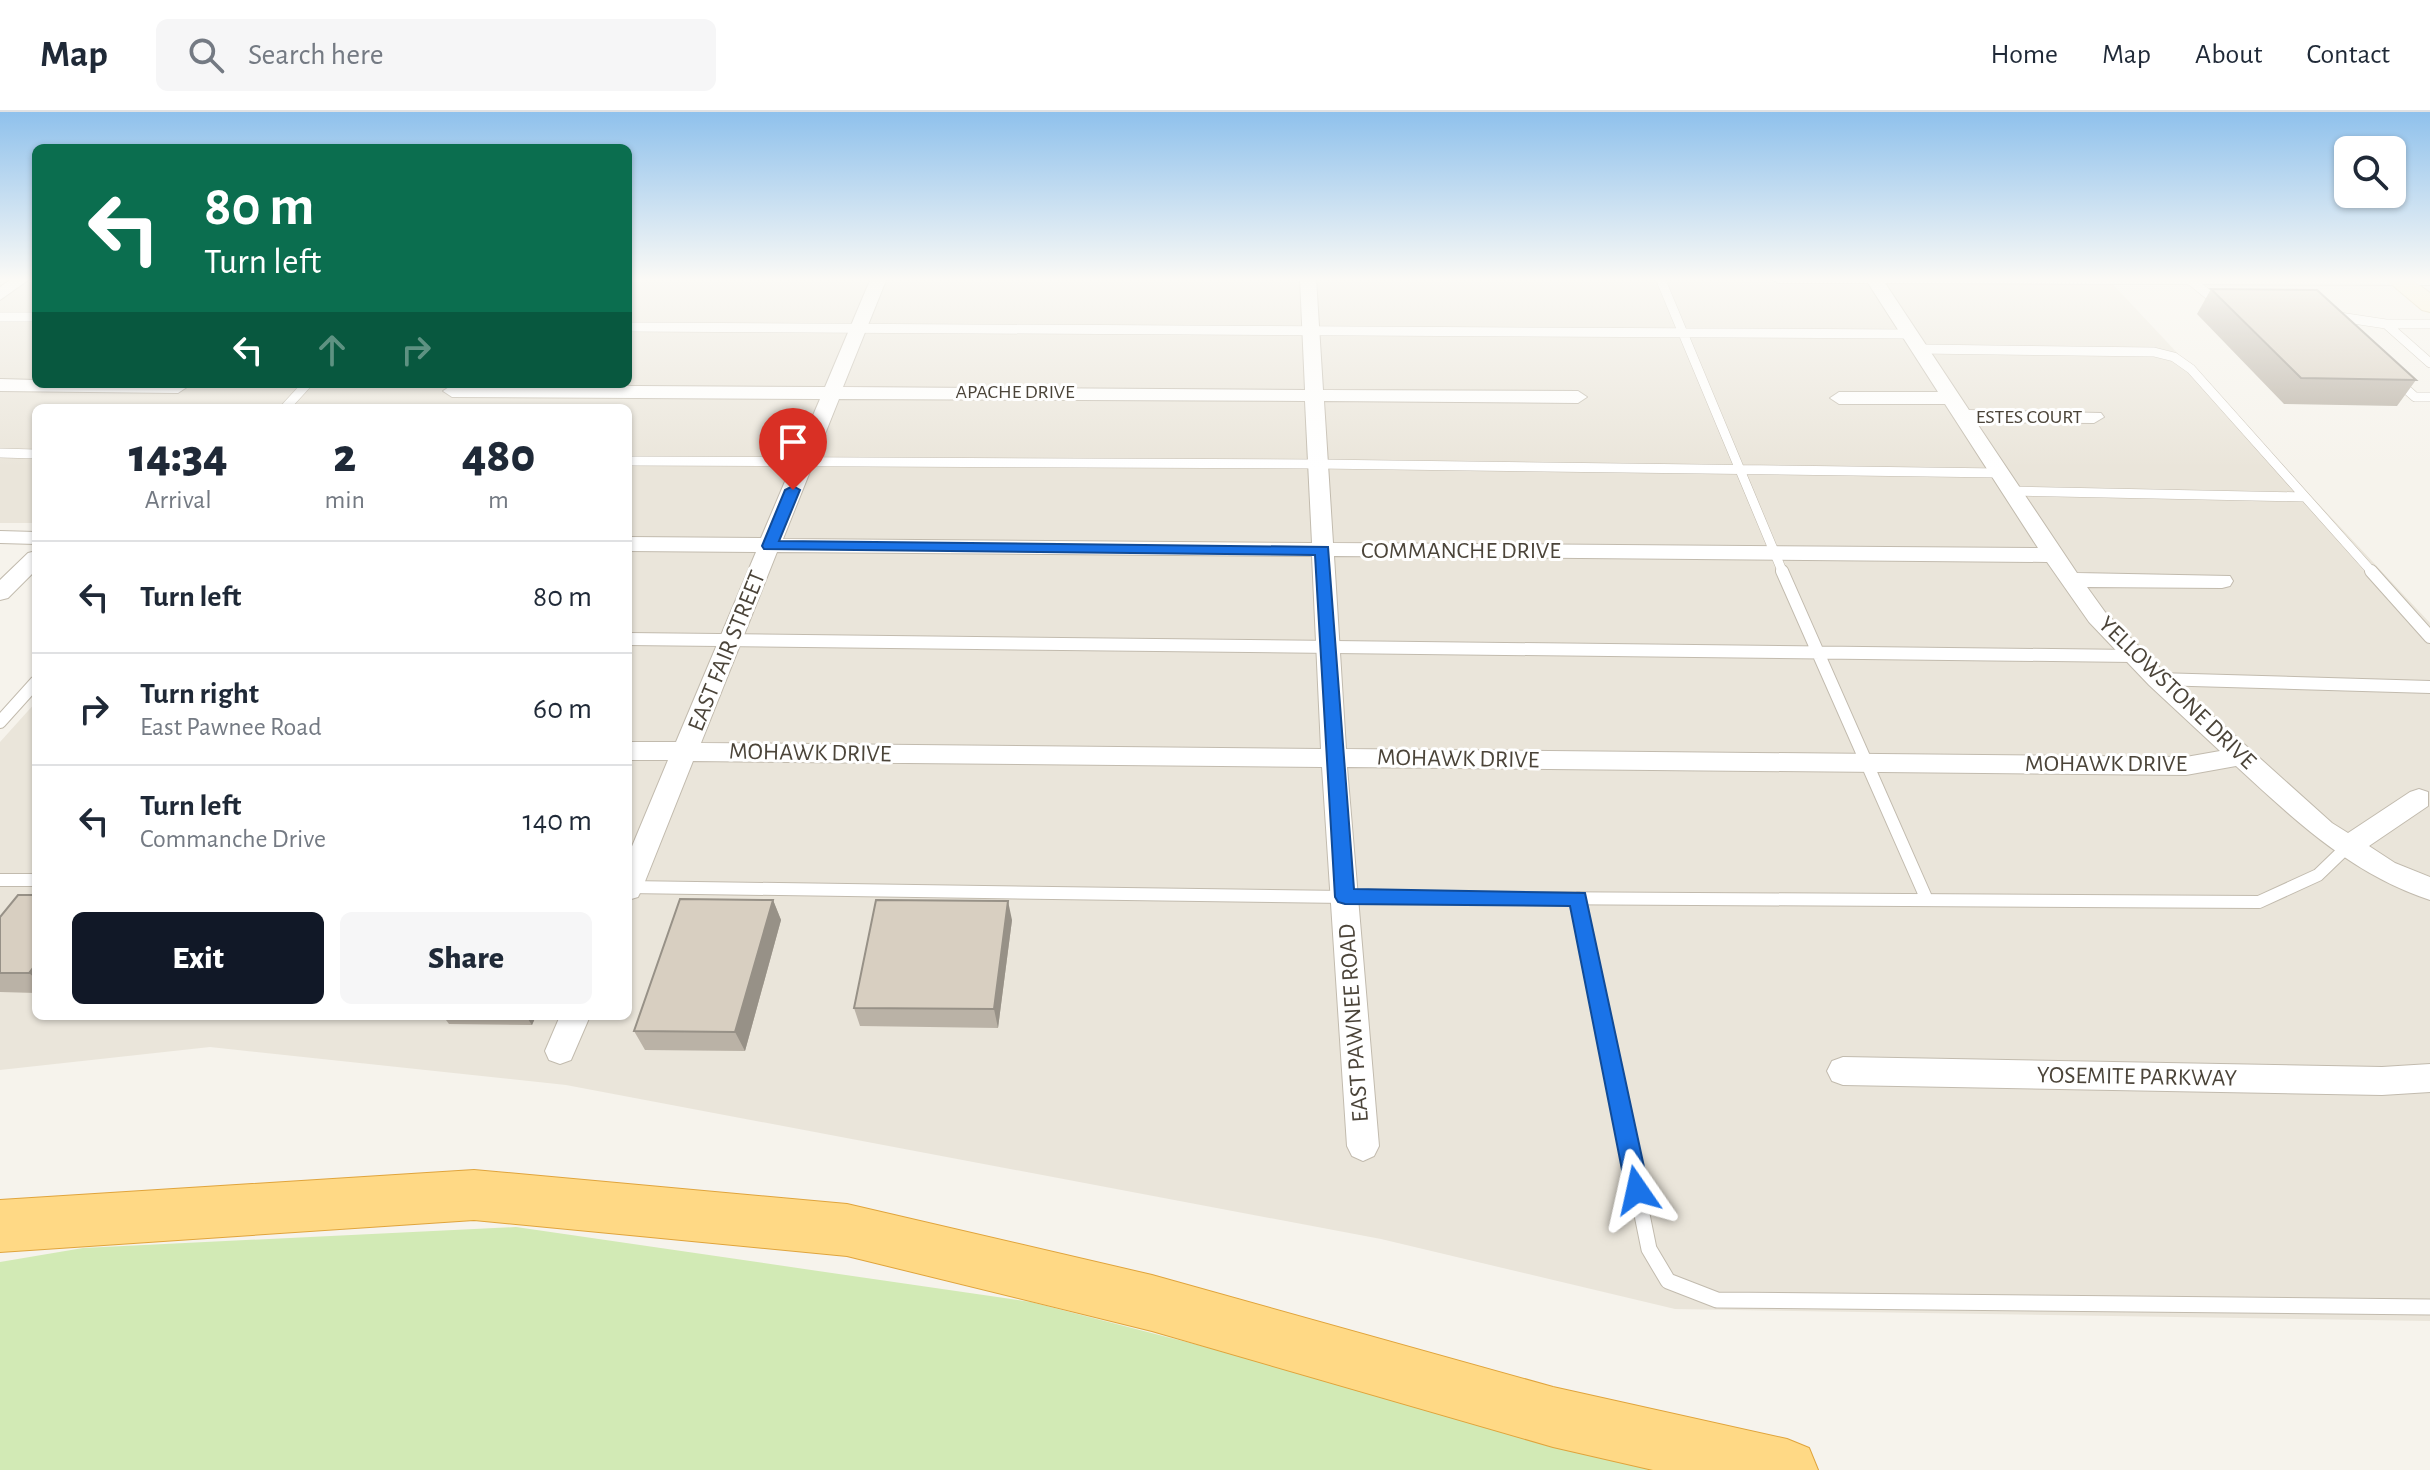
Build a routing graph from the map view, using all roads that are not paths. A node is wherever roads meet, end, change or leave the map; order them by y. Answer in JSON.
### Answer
{"nodes":[{"id":1,"x":853,"y":341,"type":"edge"},
{"id":2,"x":1311,"y":341,"type":"edge"},
{"id":3,"x":1687,"y":341,"type":"edge"},
{"id":4,"x":1914,"y":341,"type":"edge"},
{"id":5,"x":1922,"y":341,"type":"edge"},
{"id":6,"x":2406,"y":341,"type":"edge"},
{"id":7,"x":2430,"y":363,"type":"edge"},
{"id":8,"x":2392,"y":376,"type":"edge"},
{"id":9,"x":0,"y":385,"type":"edge"},
{"id":10,"x":32,"y":385,"type":"edge"},
{"id":11,"x":303,"y":388,"type":"edge"},
{"id":12,"x":452,"y":391,"type":"dead end"},
{"id":13,"x":833,"y":391,"type":"junction"},
{"id":14,"x":1314,"y":394,"type":"junction"},
{"id":15,"x":1578,"y":397,"type":"dead end"},
{"id":16,"x":2430,"y":397,"type":"edge"},
{"id":17,"x":1839,"y":398,"type":"dead end"},
{"id":18,"x":289,"y":404,"type":"edge"},
{"id":19,"x":1957,"y":407,"type":"junction"},
{"id":20,"x":2094,"y":417,"type":"dead end"},
{"id":21,"x":0,"y":453,"type":"edge"},
{"id":22,"x":32,"y":454,"type":"edge"},
{"id":23,"x":632,"y":461,"type":"edge"},
{"id":24,"x":804,"y":462,"type":"junction"},
{"id":25,"x":1317,"y":464,"type":"junction"},
{"id":26,"x":1740,"y":469,"type":"junction"},
{"id":27,"x":2006,"y":482,"type":"junction"},
{"id":28,"x":2305,"y":497,"type":"junction"},
{"id":29,"x":0,"y":537,"type":"edge"},
{"id":30,"x":32,"y":538,"type":"edge"},
{"id":31,"x":632,"y":544,"type":"edge"},
{"id":32,"x":770,"y":546,"type":"junction"},
{"id":33,"x":1322,"y":550,"type":"junction"},
{"id":34,"x":1774,"y":553,"type":"junction"},
{"id":35,"x":2053,"y":555,"type":"junction"},
{"id":36,"x":32,"y":562,"type":"edge"},
{"id":37,"x":2070,"y":580,"type":"junction"},
{"id":38,"x":2222,"y":581,"type":"dead end"},
{"id":39,"x":0,"y":593,"type":"edge"},
{"id":40,"x":2430,"y":637,"type":"edge"},
{"id":41,"x":632,"y":639,"type":"edge"},
{"id":42,"x":731,"y":640,"type":"junction"},
{"id":43,"x":1328,"y":646,"type":"junction"},
{"id":44,"x":1818,"y":652,"type":"junction"},
{"id":45,"x":2133,"y":656,"type":"junction"},
{"id":46,"x":2157,"y":679,"type":"junction"},
{"id":47,"x":32,"y":686,"type":"edge"},
{"id":48,"x":2430,"y":687,"type":"edge"},
{"id":49,"x":0,"y":722,"type":"edge"},
{"id":50,"x":632,"y":751,"type":"edge"},
{"id":51,"x":686,"y":751,"type":"junction"},
{"id":52,"x":2240,"y":756,"type":"junction"},
{"id":53,"x":1334,"y":758,"type":"junction"},
{"id":54,"x":1867,"y":763,"type":"junction"},
{"id":55,"x":2419,"y":799,"type":"dead end"},
{"id":56,"x":2346,"y":848,"type":"junction"},
{"id":57,"x":632,"y":879,"type":"edge"},
{"id":58,"x":0,"y":880,"type":"edge"},
{"id":59,"x":32,"y":880,"type":"edge"},
{"id":60,"x":632,"y":888,"type":"edge"},
{"id":61,"x":2430,"y":889,"type":"edge"},
{"id":62,"x":1345,"y":897,"type":"junction"},
{"id":63,"x":1578,"y":898,"type":"junction"},
{"id":64,"x":1927,"y":900,"type":"junction"},
{"id":65,"x":573,"y":1020,"type":"edge"},
{"id":66,"x":560,"y":1051,"type":"dead end"},
{"id":67,"x":1843,"y":1071,"type":"dead end"},
{"id":68,"x":2430,"y":1078,"type":"edge"},
{"id":69,"x":1363,"y":1146,"type":"dead end"},
{"id":70,"x":0,"y":1226,"type":"edge"},
{"id":71,"x":2430,"y":1307,"type":"edge"},
{"id":72,"x":1787,"y":1470,"type":"edge"}],
"edges":[{"from":1,"to":13,"type":"street","name":"EAST FAIR STREET"},
{"from":2,"to":14,"type":"street","name":"EAST PAWNEE ROAD"},
{"from":3,"to":26,"type":"lane"},
{"from":4,"to":19,"type":"street","name":"YELLOWSTONE DRIVE"},
{"from":5,"to":28,"type":"lane"},
{"from":6,"to":7,"type":"lane"},
{"from":8,"to":16,"type":"lane"},
{"from":9,"to":10,"type":"street"},
{"from":11,"to":18,"type":"lane"},
{"from":12,"to":13,"type":"street","name":"APACHE DRIVE"},
{"from":13,"to":14,"type":"street","name":"APACHE DRIVE"},
{"from":13,"to":24,"type":"street","name":"EAST FAIR STREET"},
{"from":14,"to":15,"type":"street","name":"APACHE DRIVE"},
{"from":14,"to":25,"type":"street","name":"EAST PAWNEE ROAD"},
{"from":17,"to":19,"type":"street","name":"ESTES COURT"},
{"from":19,"to":20,"type":"street","name":"ESTES COURT"},
{"from":19,"to":27,"type":"street","name":"YELLOWSTONE DRIVE"},
{"from":21,"to":22,"type":"lane"},
{"from":23,"to":24,"type":"lane"},
{"from":24,"to":25,"type":"lane"},
{"from":24,"to":32,"type":"street","name":"EAST FAIR STREET"},
{"from":25,"to":26,"type":"lane"},
{"from":25,"to":33,"type":"street","name":"EAST PAWNEE ROAD"},
{"from":26,"to":27,"type":"lane"},
{"from":26,"to":34,"type":"lane"},
{"from":27,"to":28,"type":"lane"},
{"from":27,"to":35,"type":"street","name":"YELLOWSTONE DRIVE"},
{"from":28,"to":40,"type":"lane"},
{"from":29,"to":30,"type":"street"},
{"from":31,"to":32,"type":"street","name":"COMMANCHE DRIVE"},
{"from":32,"to":33,"type":"street","name":"COMMANCHE DRIVE"},
{"from":32,"to":42,"type":"street","name":"EAST FAIR STREET"},
{"from":33,"to":34,"type":"street","name":"COMMANCHE DRIVE"},
{"from":33,"to":43,"type":"street","name":"EAST PAWNEE ROAD"},
{"from":34,"to":35,"type":"street","name":"COMMANCHE DRIVE"},
{"from":34,"to":44,"type":"lane"},
{"from":35,"to":37,"type":"street","name":"YELLOWSTONE DRIVE"},
{"from":36,"to":39,"type":"street"},
{"from":37,"to":38,"type":"street"},
{"from":37,"to":45,"type":"street","name":"YELLOWSTONE DRIVE"},
{"from":41,"to":42,"type":"lane"},
{"from":42,"to":43,"type":"lane"},
{"from":42,"to":51,"type":"street","name":"EAST FAIR STREET"},
{"from":43,"to":44,"type":"lane"},
{"from":43,"to":53,"type":"street","name":"EAST PAWNEE ROAD"},
{"from":44,"to":45,"type":"lane"},
{"from":44,"to":54,"type":"lane"},
{"from":45,"to":46,"type":"street","name":"YELLOWSTONE DRIVE"},
{"from":46,"to":48,"type":"lane"},
{"from":46,"to":52,"type":"street","name":"YELLOWSTONE DRIVE"},
{"from":47,"to":49,"type":"lane"},
{"from":50,"to":51,"type":"street","name":"MOHAWK DRIVE"},
{"from":51,"to":53,"type":"street","name":"MOHAWK DRIVE"},
{"from":51,"to":57,"type":"street","name":"EAST FAIR STREET"},
{"from":52,"to":54,"type":"street","name":"MOHAWK DRIVE"},
{"from":52,"to":56,"type":"street","name":"YELLOWSTONE DRIVE"},
{"from":53,"to":54,"type":"street","name":"MOHAWK DRIVE"},
{"from":53,"to":62,"type":"street","name":"EAST PAWNEE ROAD"},
{"from":54,"to":64,"type":"lane"},
{"from":55,"to":56,"type":"street"},
{"from":56,"to":61,"type":"street","name":"YELLOWSTONE DRIVE"},
{"from":56,"to":64,"type":"lane"},
{"from":58,"to":59,"type":"lane"},
{"from":60,"to":62,"type":"lane"},
{"from":62,"to":63,"type":"lane"},
{"from":62,"to":69,"type":"street","name":"EAST PAWNEE ROAD"},
{"from":63,"to":64,"type":"lane"},
{"from":63,"to":71,"type":"lane"},
{"from":65,"to":66,"type":"street"},
{"from":67,"to":68,"type":"street","name":"YOSEMITE PARKWAY"},
{"from":70,"to":72,"type":"highway"}]}
